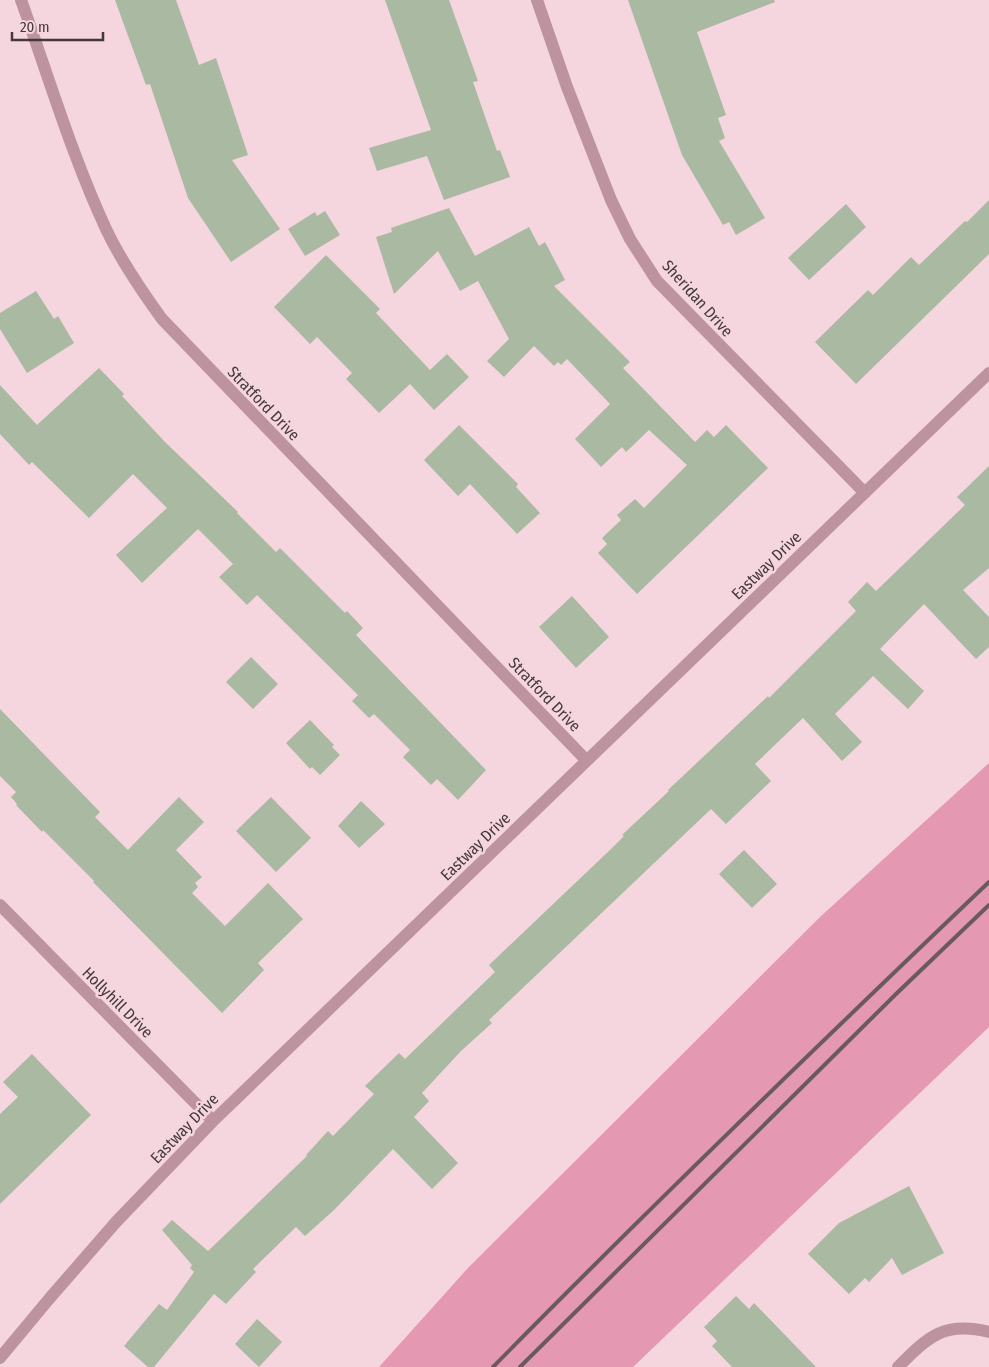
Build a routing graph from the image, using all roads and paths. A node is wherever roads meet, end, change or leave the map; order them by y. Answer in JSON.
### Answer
{"nodes":[{"id":1,"x":21,"y":0,"type":"edge"},
{"id":2,"x":537,"y":0,"type":"edge"},
{"id":3,"x":989,"y":373,"type":"edge"},
{"id":4,"x":864,"y":492,"type":"junction"},
{"id":5,"x":586,"y":760,"type":"junction"},
{"id":6,"x":0,"y":905,"type":"edge"},
{"id":7,"x":213,"y":1121,"type":"junction"},
{"id":8,"x":989,"y":1332,"type":"edge"},
{"id":9,"x":0,"y":1358,"type":"edge"},
{"id":10,"x":898,"y":1367,"type":"edge"}],
"edges":[{"from":1,"to":5,"type":"street","name":"Stratford Drive"},
{"from":2,"to":4,"type":"street","name":"Sheridan Drive"},
{"from":3,"to":4,"type":"street","name":"Eastway Drive"},
{"from":4,"to":5,"type":"street","name":"Eastway Drive"},
{"from":5,"to":7,"type":"street","name":"Eastway Drive"},
{"from":6,"to":7,"type":"street","name":"Hollyhill Drive"},
{"from":7,"to":9,"type":"street","name":"Eastway Drive"},
{"from":8,"to":10,"type":"street"}]}
